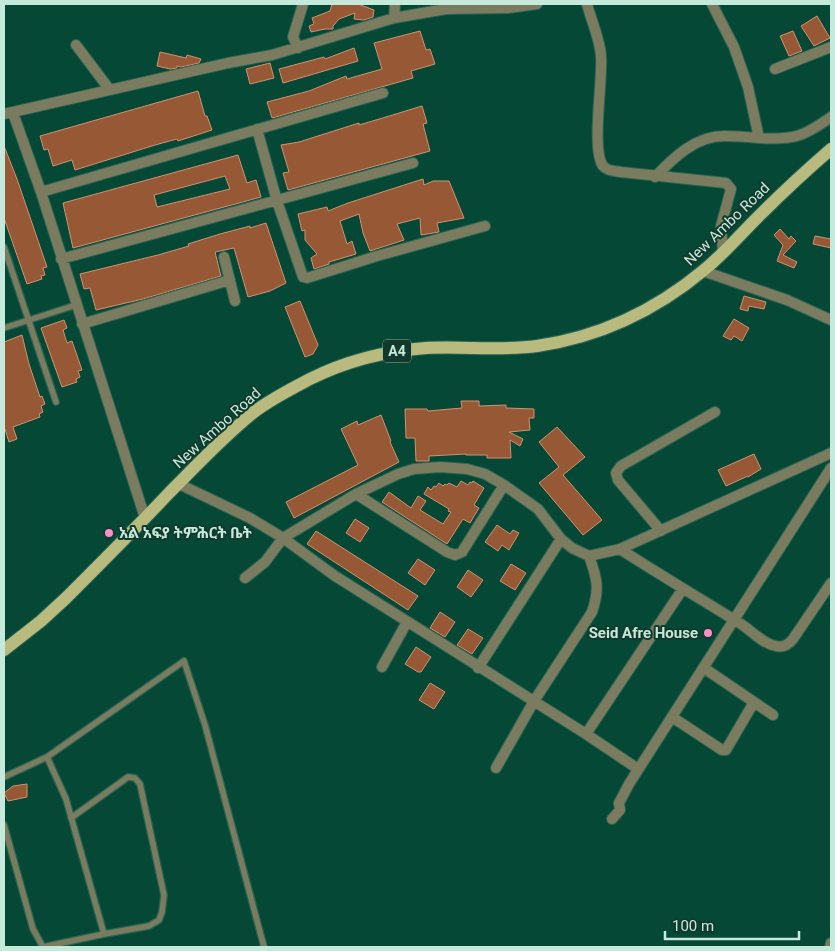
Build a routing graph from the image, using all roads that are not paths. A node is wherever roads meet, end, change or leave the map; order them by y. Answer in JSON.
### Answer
{"nodes":[{"id":1,"x":303,"y":4,"type":"edge"},
{"id":2,"x":395,"y":4,"type":"edge"},
{"id":3,"x":537,"y":4,"type":"edge"},
{"id":4,"x":587,"y":4,"type":"edge"},
{"id":5,"x":712,"y":4,"type":"edge"},
{"id":6,"x":394,"y":18,"type":"junction"},
{"id":7,"x":76,"y":45,"type":"dead end"},
{"id":8,"x":831,"y":47,"type":"edge"},
{"id":9,"x":298,"y":48,"type":"junction"},
{"id":10,"x":774,"y":69,"type":"dead end"},
{"id":11,"x":110,"y":90,"type":"junction"},
{"id":12,"x":383,"y":93,"type":"dead end"},
{"id":13,"x":7,"y":113,"type":"edge"},
{"id":14,"x":831,"y":117,"type":"edge"},
{"id":15,"x":257,"y":129,"type":"junction"},
{"id":16,"x":760,"y":138,"type":"junction"},
{"id":17,"x":831,"y":149,"type":"edge"},
{"id":18,"x":413,"y":163,"type":"dead end"},
{"id":19,"x":656,"y":177,"type":"junction"},
{"id":20,"x":41,"y":192,"type":"junction"},
{"id":21,"x":276,"y":201,"type":"junction"},
{"id":22,"x":485,"y":226,"type":"dead end"},
{"id":23,"x":4,"y":247,"type":"edge"},
{"id":24,"x":723,"y":253,"type":"junction"},
{"id":25,"x":224,"y":257,"type":"dead end"},
{"id":26,"x":61,"y":259,"type":"junction"},
{"id":27,"x":703,"y":271,"type":"junction"},
{"id":28,"x":230,"y":280,"type":"junction"},
{"id":29,"x":235,"y":301,"type":"dead end"},
{"id":30,"x":76,"y":305,"type":"junction"},
{"id":31,"x":28,"y":320,"type":"junction"},
{"id":32,"x":831,"y":320,"type":"edge"},
{"id":33,"x":82,"y":324,"type":"junction"},
{"id":34,"x":4,"y":328,"type":"edge"},
{"id":35,"x":56,"y":402,"type":"dead end"},
{"id":36,"x":715,"y":412,"type":"dead end"},
{"id":37,"x":831,"y":453,"type":"edge"},
{"id":38,"x":831,"y":468,"type":"edge"},
{"id":39,"x":179,"y":484,"type":"junction"},
{"id":40,"x":504,"y":484,"type":"junction"},
{"id":41,"x":356,"y":494,"type":"junction"},
{"id":42,"x":145,"y":518,"type":"junction"},
{"id":43,"x":661,"y":530,"type":"junction"},
{"id":44,"x":283,"y":538,"type":"junction"},
{"id":45,"x":561,"y":539,"type":"junction"},
{"id":46,"x":620,"y":549,"type":"junction"},
{"id":47,"x":589,"y":556,"type":"junction"},
{"id":48,"x":245,"y":578,"type":"dead end"},
{"id":49,"x":831,"y":583,"type":"edge"},
{"id":50,"x":682,"y":590,"type":"junction"},
{"id":51,"x":734,"y":620,"type":"junction"},
{"id":52,"x":407,"y":622,"type":"junction"},
{"id":53,"x":4,"y":650,"type":"edge"},
{"id":54,"x":382,"y":667,"type":"dead end"},
{"id":55,"x":478,"y":668,"type":"junction"},
{"id":56,"x":704,"y":668,"type":"junction"},
{"id":57,"x":534,"y":701,"type":"junction"},
{"id":58,"x":754,"y":702,"type":"junction"},
{"id":59,"x":773,"y":715,"type":"dead end"},
{"id":60,"x":672,"y":717,"type":"junction"},
{"id":61,"x":586,"y":734,"type":"junction"},
{"id":62,"x":46,"y":757,"type":"junction"},
{"id":63,"x":496,"y":768,"type":"dead end"},
{"id":64,"x":638,"y":769,"type":"junction"},
{"id":65,"x":4,"y":777,"type":"edge"},
{"id":66,"x":71,"y":818,"type":"junction"},
{"id":67,"x":612,"y":818,"type":"dead end"},
{"id":68,"x":4,"y":826,"type":"edge"},
{"id":69,"x":104,"y":934,"type":"junction"},
{"id":70,"x":831,"y":943,"type":"edge"},
{"id":71,"x":43,"y":947,"type":"edge"},
{"id":72,"x":264,"y":947,"type":"edge"},
{"id":73,"x":830,"y":947,"type":"edge"}],
"edges":[{"from":1,"to":9,"type":"street"},
{"from":2,"to":6,"type":"street"},
{"from":3,"to":6,"type":"street"},
{"from":4,"to":19,"type":"street"},
{"from":5,"to":16,"type":"street"},
{"from":6,"to":9,"type":"street"},
{"from":7,"to":11,"type":"street"},
{"from":8,"to":10,"type":"street"},
{"from":9,"to":11,"type":"street"},
{"from":11,"to":13,"type":"street"},
{"from":12,"to":15,"type":"street"},
{"from":13,"to":20,"type":"street"},
{"from":14,"to":16,"type":"street"},
{"from":15,"to":20,"type":"street"},
{"from":15,"to":21,"type":"street"},
{"from":16,"to":19,"type":"street"},
{"from":17,"to":24,"type":"main road","name":"New Ambo Road","number":"A4"},
{"from":18,"to":21,"type":"street"},
{"from":19,"to":24,"type":"street"},
{"from":20,"to":26,"type":"street"},
{"from":21,"to":22,"type":"street"},
{"from":21,"to":26,"type":"street"},
{"from":23,"to":31,"type":"lane"},
{"from":24,"to":27,"type":"main road","name":"New Ambo Road","number":"A4"},
{"from":25,"to":28,"type":"street"},
{"from":26,"to":30,"type":"street"},
{"from":27,"to":32,"type":"street"},
{"from":27,"to":39,"type":"main road","name":"New Ambo Road","number":"A4"},
{"from":28,"to":29,"type":"street"},
{"from":28,"to":33,"type":"street"},
{"from":30,"to":31,"type":"lane"},
{"from":30,"to":33,"type":"street"},
{"from":31,"to":34,"type":"lane"},
{"from":31,"to":35,"type":"lane"},
{"from":33,"to":42,"type":"street"},
{"from":36,"to":43,"type":"street"},
{"from":37,"to":43,"type":"street"},
{"from":38,"to":51,"type":"street"},
{"from":39,"to":42,"type":"main road","name":"New Ambo Road","number":"A4"},
{"from":39,"to":44,"type":"street"},
{"from":40,"to":41,"type":"street"},
{"from":40,"to":41,"type":"street"},
{"from":40,"to":45,"type":"street"},
{"from":41,"to":44,"type":"street"},
{"from":42,"to":53,"type":"main road","name":"New Ambo Road","number":"A4"},
{"from":43,"to":46,"type":"street"},
{"from":44,"to":48,"type":"street"},
{"from":44,"to":52,"type":"street"},
{"from":45,"to":47,"type":"street"},
{"from":45,"to":55,"type":"street"},
{"from":46,"to":47,"type":"street"},
{"from":46,"to":50,"type":"street"},
{"from":47,"to":57,"type":"street"},
{"from":49,"to":51,"type":"street"},
{"from":50,"to":51,"type":"street"},
{"from":50,"to":61,"type":"street"},
{"from":51,"to":56,"type":"street"},
{"from":52,"to":54,"type":"street"},
{"from":52,"to":55,"type":"street"},
{"from":55,"to":57,"type":"street"},
{"from":56,"to":58,"type":"street"},
{"from":56,"to":60,"type":"street"},
{"from":57,"to":61,"type":"street"},
{"from":57,"to":63,"type":"street"},
{"from":58,"to":59,"type":"street"},
{"from":58,"to":60,"type":"street"},
{"from":60,"to":64,"type":"street"},
{"from":61,"to":64,"type":"street"},
{"from":62,"to":65,"type":"lane"},
{"from":62,"to":66,"type":"lane"},
{"from":62,"to":72,"type":"lane"},
{"from":64,"to":67,"type":"street"},
{"from":66,"to":69,"type":"lane"},
{"from":66,"to":69,"type":"lane"},
{"from":68,"to":71,"type":"lane"},
{"from":69,"to":71,"type":"lane"},
{"from":70,"to":73,"type":"street"}]}
